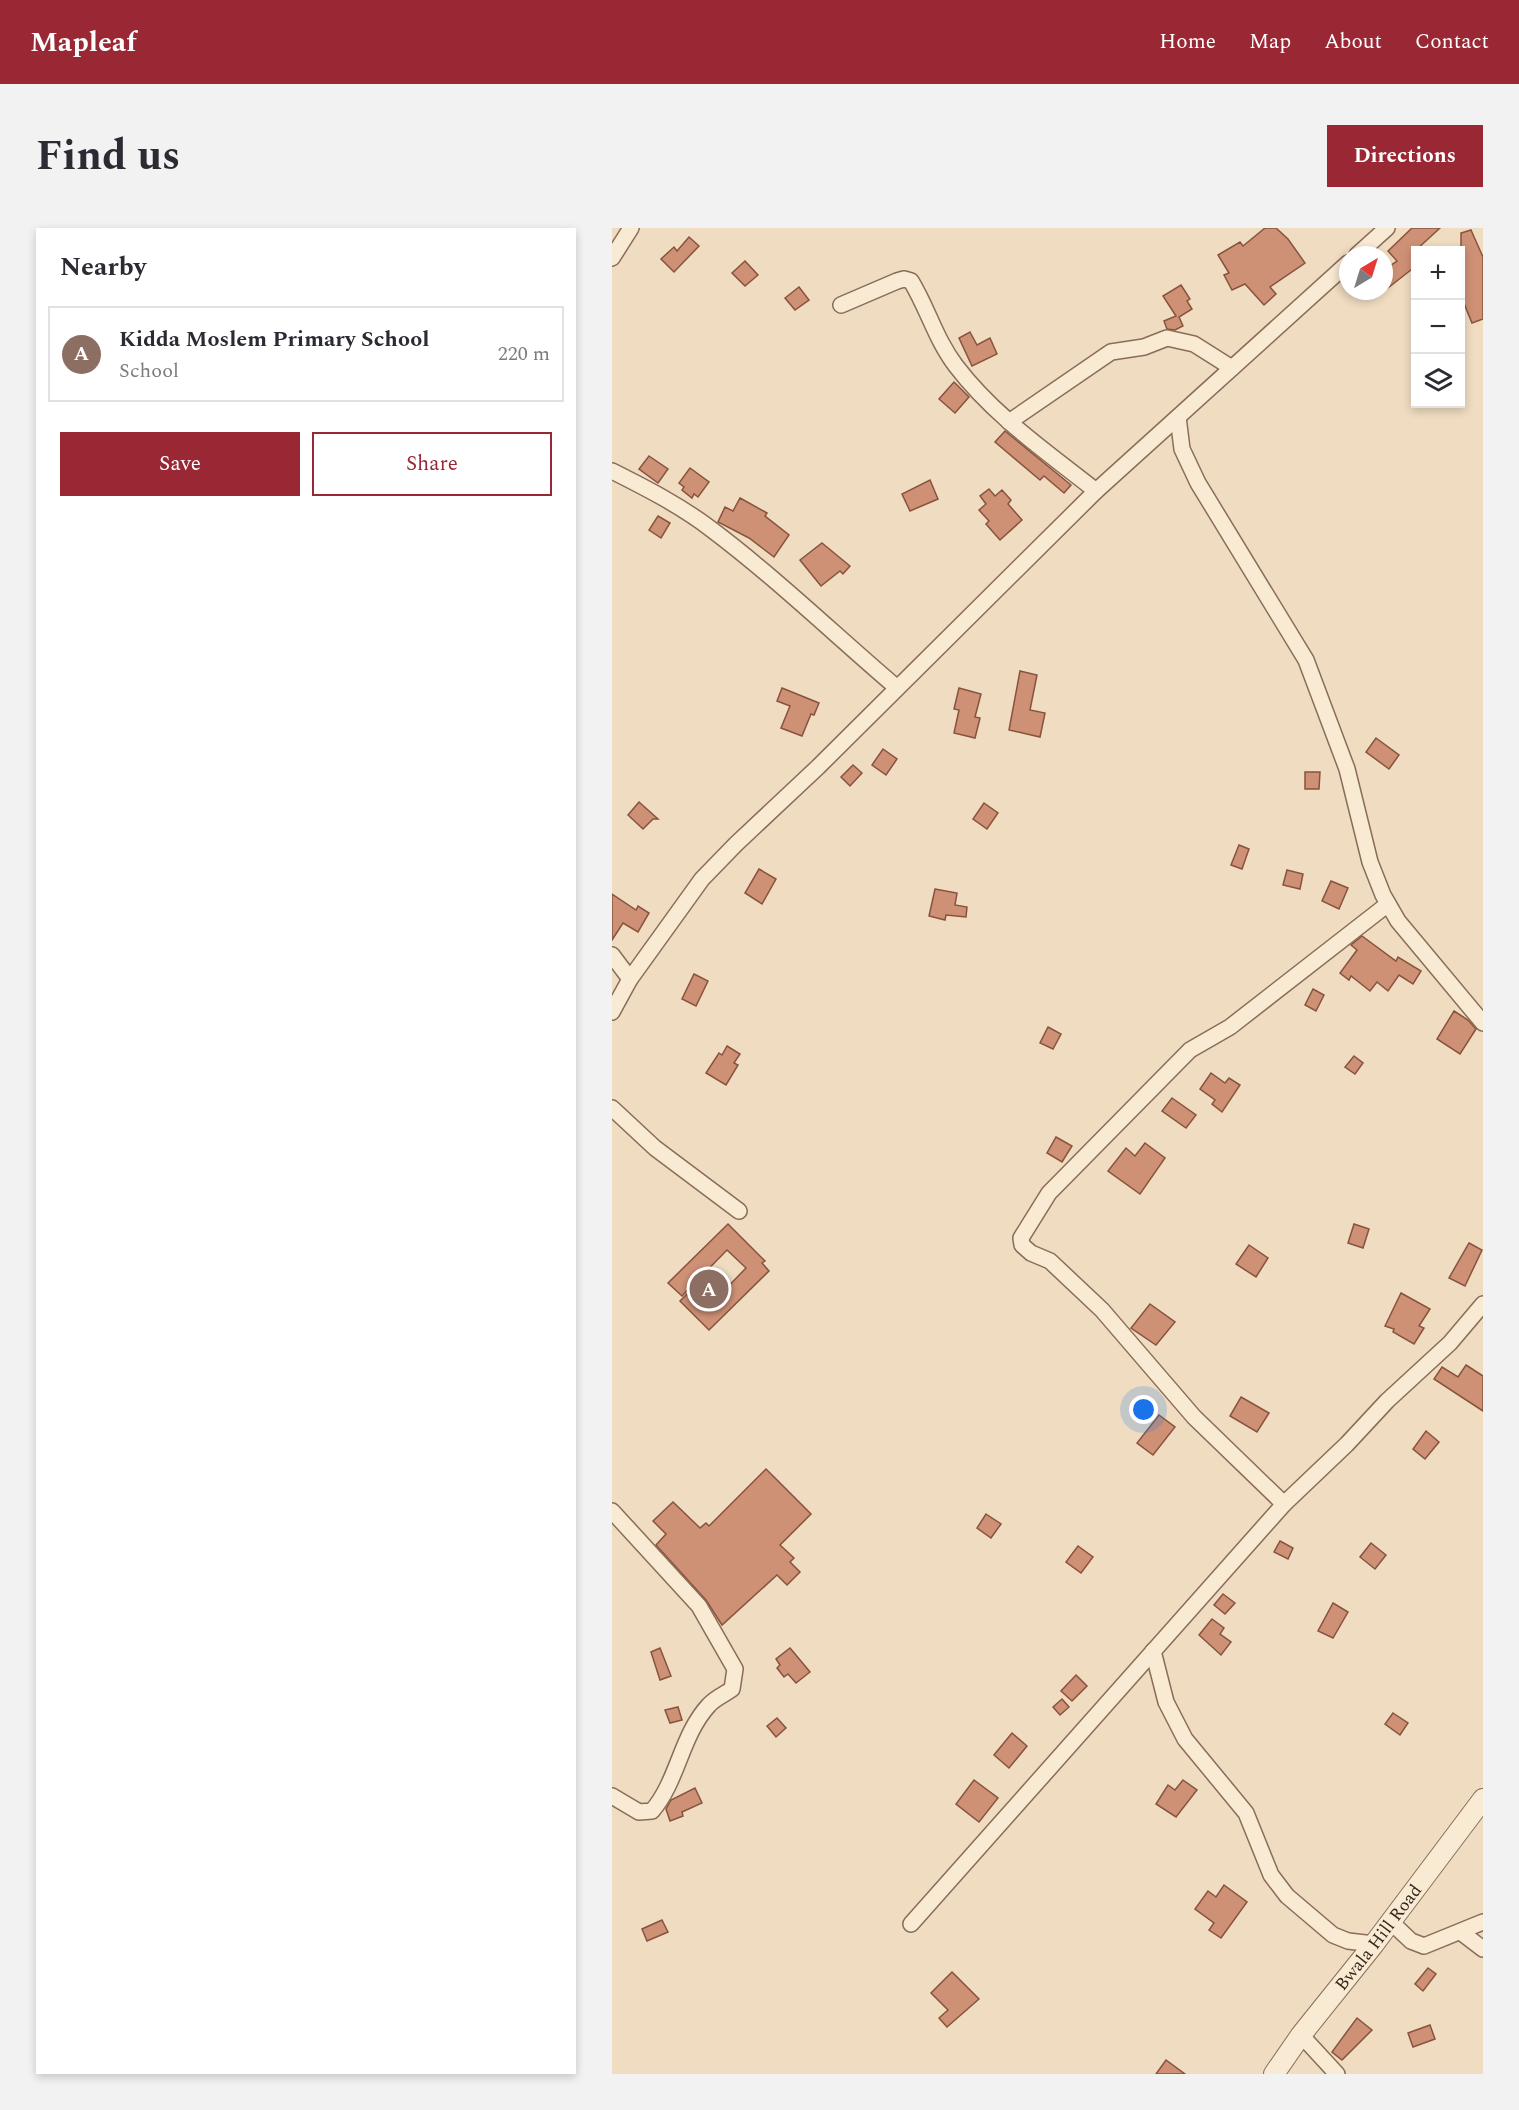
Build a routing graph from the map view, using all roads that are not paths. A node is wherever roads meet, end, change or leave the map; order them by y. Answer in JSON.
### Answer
{"nodes":[{"id":1,"x":631,"y":228,"type":"edge"},
{"id":2,"x":1387,"y":228,"type":"edge"},
{"id":3,"x":1367,"y":246,"type":"edge"},
{"id":4,"x":612,"y":258,"type":"edge"},
{"id":5,"x":1339,"y":271,"type":"edge"},
{"id":6,"x":841,"y":305,"type":"dead end"},
{"id":7,"x":1232,"y":368,"type":"junction"},
{"id":8,"x":1178,"y":417,"type":"junction"},
{"id":9,"x":1009,"y":422,"type":"junction"},
{"id":10,"x":612,"y":471,"type":"edge"},
{"id":11,"x":1096,"y":491,"type":"junction"},
{"id":12,"x":896,"y":687,"type":"junction"},
{"id":13,"x":1388,"y":904,"type":"junction"},
{"id":14,"x":612,"y":955,"type":"edge"},
{"id":15,"x":630,"y":979,"type":"junction"},
{"id":16,"x":612,"y":1012,"type":"edge"},
{"id":17,"x":1483,"y":1023,"type":"edge"},
{"id":18,"x":612,"y":1108,"type":"edge"},
{"id":19,"x":739,"y":1211,"type":"dead end"},
{"id":20,"x":1483,"y":1304,"type":"edge"},
{"id":21,"x":1284,"y":1504,"type":"junction"},
{"id":22,"x":612,"y":1511,"type":"edge"},
{"id":23,"x":1153,"y":1652,"type":"junction"},
{"id":24,"x":612,"y":1796,"type":"edge"},
{"id":25,"x":1483,"y":1799,"type":"edge"},
{"id":26,"x":1391,"y":1922,"type":"junction"},
{"id":27,"x":1483,"y":1922,"type":"edge"},
{"id":28,"x":911,"y":1924,"type":"dead end"},
{"id":29,"x":1462,"y":1933,"type":"junction"},
{"id":30,"x":1374,"y":1944,"type":"junction"},
{"id":31,"x":1483,"y":1949,"type":"edge"},
{"id":32,"x":1301,"y":2035,"type":"junction"},
{"id":33,"x":1274,"y":2074,"type":"edge"},
{"id":34,"x":1337,"y":2074,"type":"edge"}],
"edges":[{"from":1,"to":4,"type":"street"},
{"from":2,"to":3,"type":"street"},
{"from":5,"to":7,"type":"street"},
{"from":6,"to":9,"type":"street"},
{"from":7,"to":8,"type":"street"},
{"from":7,"to":9,"type":"street"},
{"from":8,"to":11,"type":"street"},
{"from":8,"to":13,"type":"street"},
{"from":9,"to":11,"type":"street"},
{"from":10,"to":12,"type":"street"},
{"from":11,"to":12,"type":"street"},
{"from":12,"to":15,"type":"street"},
{"from":13,"to":17,"type":"street"},
{"from":13,"to":21,"type":"street"},
{"from":14,"to":15,"type":"street"},
{"from":15,"to":16,"type":"street"},
{"from":18,"to":19,"type":"street"},
{"from":20,"to":21,"type":"street"},
{"from":21,"to":23,"type":"street"},
{"from":22,"to":24,"type":"street"},
{"from":23,"to":28,"type":"street"},
{"from":23,"to":30,"type":"street"},
{"from":25,"to":26,"type":"street","name":"Bwala Hill Road"},
{"from":26,"to":29,"type":"street"},
{"from":26,"to":30,"type":"street","name":"Bwala Hill Road"},
{"from":27,"to":29,"type":"street"},
{"from":29,"to":31,"type":"street"},
{"from":30,"to":32,"type":"street","name":"Bwala Hill Road"},
{"from":32,"to":33,"type":"street","name":"Bwala Hill Road"},
{"from":32,"to":34,"type":"street"}]}
